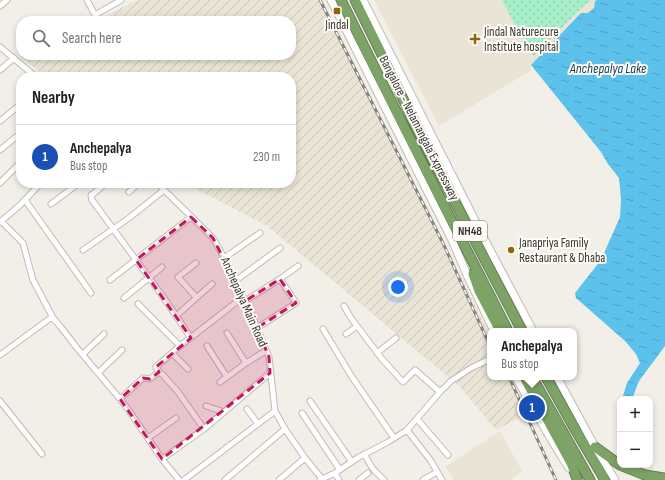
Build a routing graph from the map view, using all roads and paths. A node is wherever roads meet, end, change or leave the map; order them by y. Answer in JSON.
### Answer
{"nodes":[{"id":1,"x":7,"y":0,"type":"edge"},
{"id":2,"x":87,"y":0,"type":"edge"},
{"id":3,"x":121,"y":0,"type":"edge"},
{"id":4,"x":331,"y":0,"type":"edge"},
{"id":5,"x":341,"y":0,"type":"edge"},
{"id":6,"x":355,"y":0,"type":"edge"},
{"id":7,"x":363,"y":0,"type":"edge"},
{"id":8,"x":0,"y":6,"type":"edge"},
{"id":9,"x":0,"y":48,"type":"edge"},
{"id":10,"x":14,"y":58,"type":"joint"},
{"id":11,"x":16,"y":60,"type":"edge"},
{"id":12,"x":0,"y":70,"type":"edge"},
{"id":13,"x":30,"y":72,"type":"edge"},
{"id":14,"x":16,"y":108,"type":"edge"},
{"id":15,"x":0,"y":121,"type":"edge"},
{"id":16,"x":16,"y":137,"type":"edge"},
{"id":17,"x":0,"y":150,"type":"edge"},
{"id":18,"x":16,"y":167,"type":"edge"},
{"id":19,"x":0,"y":183,"type":"edge"},
{"id":20,"x":36,"y":188,"type":"edge"},
{"id":21,"x":73,"y":188,"type":"edge"},
{"id":22,"x":100,"y":188,"type":"edge"},
{"id":23,"x":133,"y":188,"type":"edge"},
{"id":24,"x":164,"y":190,"type":"joint"},
{"id":25,"x":129,"y":192,"type":"dead end"},
{"id":26,"x":25,"y":200,"type":"junction"},
{"id":27,"x":52,"y":204,"type":"dead end"},
{"id":28,"x":191,"y":217,"type":"junction"},
{"id":29,"x":1,"y":221,"type":"edge"},
{"id":30,"x":114,"y":229,"type":"junction"},
{"id":31,"x":260,"y":233,"type":"dead end"},
{"id":32,"x":461,"y":240,"type":"junction"},
{"id":33,"x":280,"y":248,"type":"dead end"},
{"id":34,"x":83,"y":250,"type":"dead end"},
{"id":35,"x":224,"y":258,"type":"junction"},
{"id":36,"x":136,"y":260,"type":"junction"},
{"id":37,"x":196,"y":263,"type":"dead end"},
{"id":38,"x":298,"y":266,"type":"dead end"},
{"id":39,"x":162,"y":267,"type":"dead end"},
{"id":40,"x":149,"y":278,"type":"junction"},
{"id":41,"x":280,"y":279,"type":"junction"},
{"id":42,"x":110,"y":280,"type":"dead end"},
{"id":43,"x":235,"y":281,"type":"junction"},
{"id":44,"x":212,"y":284,"type":"dead end"},
{"id":45,"x":91,"y":293,"type":"dead end"},
{"id":46,"x":196,"y":297,"type":"junction"},
{"id":47,"x":124,"y":298,"type":"dead end"},
{"id":48,"x":244,"y":299,"type":"junction"},
{"id":49,"x":138,"y":304,"type":"dead end"},
{"id":50,"x":344,"y":306,"type":"dead end"},
{"id":51,"x":176,"y":316,"type":"junction"},
{"id":52,"x":52,"y":317,"type":"junction"},
{"id":53,"x":357,"y":326,"type":"junction"},
{"id":54,"x":257,"y":328,"type":"junction"},
{"id":55,"x":493,"y":328,"type":"edge"},
{"id":56,"x":498,"y":328,"type":"edge"},
{"id":57,"x":506,"y":328,"type":"edge"},
{"id":58,"x":520,"y":328,"type":"edge"},
{"id":59,"x":531,"y":328,"type":"edge"},
{"id":60,"x":323,"y":329,"type":"dead end"},
{"id":61,"x":227,"y":333,"type":"dead end"},
{"id":62,"x":104,"y":334,"type":"dead end"},
{"id":63,"x":346,"y":334,"type":"dead end"},
{"id":64,"x":191,"y":338,"type":"junction"},
{"id":65,"x":396,"y":338,"type":"dead end"},
{"id":66,"x":180,"y":346,"type":"junction"},
{"id":67,"x":207,"y":346,"type":"dead end"},
{"id":68,"x":122,"y":350,"type":"dead end"},
{"id":69,"x":266,"y":351,"type":"junction"},
{"id":70,"x":172,"y":353,"type":"junction"},
{"id":71,"x":378,"y":353,"type":"junction"},
{"id":72,"x":83,"y":354,"type":"junction"},
{"id":73,"x":0,"y":355,"type":"edge"},
{"id":74,"x":487,"y":361,"type":"edge"},
{"id":75,"x":246,"y":363,"type":"junction"},
{"id":76,"x":188,"y":369,"type":"dead end"},
{"id":77,"x":159,"y":372,"type":"junction"},
{"id":78,"x":98,"y":373,"type":"junction"},
{"id":79,"x":270,"y":373,"type":"junction"},
{"id":80,"x":227,"y":377,"type":"junction"},
{"id":81,"x":518,"y":380,"type":"edge"},
{"id":82,"x":526,"y":380,"type":"edge"},
{"id":83,"x":534,"y":380,"type":"edge"},
{"id":84,"x":548,"y":380,"type":"edge"},
{"id":85,"x":560,"y":380,"type":"edge"},
{"id":86,"x":220,"y":382,"type":"dead end"},
{"id":87,"x":440,"y":392,"type":"junction"},
{"id":88,"x":120,"y":399,"type":"junction"},
{"id":89,"x":0,"y":401,"type":"edge"},
{"id":90,"x":310,"y":401,"type":"dead end"},
{"id":91,"x":206,"y":406,"type":"dead end"},
{"id":92,"x":247,"y":408,"type":"dead end"},
{"id":93,"x":274,"y":411,"type":"junction"},
{"id":94,"x":224,"y":412,"type":"junction"},
{"id":95,"x":302,"y":413,"type":"dead end"},
{"id":96,"x":176,"y":418,"type":"dead end"},
{"id":97,"x":417,"y":419,"type":"junction"},
{"id":98,"x":258,"y":424,"type":"junction"},
{"id":99,"x":204,"y":429,"type":"junction"},
{"id":100,"x":285,"y":429,"type":"junction"},
{"id":101,"x":407,"y":430,"type":"junction"},
{"id":102,"x":148,"y":438,"type":"junction"},
{"id":103,"x":394,"y":438,"type":"junction"},
{"id":104,"x":595,"y":447,"type":"junction"},
{"id":105,"x":42,"y":454,"type":"dead end"},
{"id":106,"x":364,"y":454,"type":"junction"},
{"id":107,"x":448,"y":455,"type":"dead end"},
{"id":108,"x":305,"y":458,"type":"junction"},
{"id":109,"x":162,"y":459,"type":"junction"},
{"id":110,"x":352,"y":462,"type":"junction"},
{"id":111,"x":337,"y":472,"type":"junction"},
{"id":112,"x":437,"y":472,"type":"junction"},
{"id":113,"x":368,"y":473,"type":"dead end"},
{"id":114,"x":665,"y":478,"type":"edge"},
{"id":115,"x":179,"y":480,"type":"edge"},
{"id":116,"x":184,"y":480,"type":"edge"},
{"id":117,"x":225,"y":480,"type":"edge"},
{"id":118,"x":279,"y":480,"type":"edge"},
{"id":119,"x":322,"y":480,"type":"edge"},
{"id":120,"x":339,"y":480,"type":"edge"},
{"id":121,"x":359,"y":480,"type":"edge"},
{"id":122,"x":384,"y":480,"type":"edge"},
{"id":123,"x":423,"y":480,"type":"edge"},
{"id":124,"x":442,"y":480,"type":"edge"},
{"id":125,"x":577,"y":480,"type":"edge"},
{"id":126,"x":590,"y":480,"type":"edge"},
{"id":127,"x":605,"y":480,"type":"edge"},
{"id":128,"x":615,"y":480,"type":"edge"}],
"edges":[{"from":1,"to":8,"type":"street"},
{"from":2,"to":3,"type":"street"},
{"from":4,"to":55,"type":"street"},
{"from":5,"to":32,"type":"highway","name":"Bangalore - Nelamangala Expressway","number":"NH48"},
{"from":6,"to":58,"type":"highway","name":"Bangalore - Nelamangala Expressway","number":"NH48"},
{"from":7,"to":59,"type":"street"},
{"from":9,"to":10,"type":"street"},
{"from":10,"to":12,"type":"street"},
{"from":11,"to":13,"type":"street"},
{"from":14,"to":15,"type":"street"},
{"from":16,"to":17,"type":"street"},
{"from":18,"to":19,"type":"street"},
{"from":20,"to":26,"type":"street"},
{"from":21,"to":27,"type":"street"},
{"from":22,"to":30,"type":"street"},
{"from":23,"to":25,"type":"street"},
{"from":24,"to":28,"type":"street","name":"Anchepalya Main Road"},
{"from":24,"to":30,"type":"street"},
{"from":26,"to":29,"type":"street"},
{"from":26,"to":45,"type":"street"},
{"from":28,"to":35,"type":"street","name":"Anchepalya Main Road"},
{"from":28,"to":36,"type":"street"},
{"from":29,"to":52,"type":"street"},
{"from":30,"to":34,"type":"street"},
{"from":30,"to":36,"type":"street"},
{"from":31,"to":35,"type":"street"},
{"from":32,"to":56,"type":"highway"},
{"from":32,"to":57,"type":"highway","name":"Bangalore - Nelamangala Expressway","number":"NH48"},
{"from":33,"to":43,"type":"street"},
{"from":35,"to":43,"type":"street","name":"Anchepalya Main Road"},
{"from":36,"to":40,"type":"street"},
{"from":36,"to":42,"type":"street"},
{"from":37,"to":46,"type":"street"},
{"from":38,"to":41,"type":"street"},
{"from":39,"to":40,"type":"street"},
{"from":40,"to":47,"type":"street"},
{"from":40,"to":51,"type":"street"},
{"from":41,"to":48,"type":"street"},
{"from":41,"to":54,"type":"street"},
{"from":43,"to":48,"type":"street","name":"Anchepalya Main Road"},
{"from":44,"to":46,"type":"street"},
{"from":46,"to":51,"type":"street"},
{"from":48,"to":54,"type":"street","name":"Anchepalya Main Road"},
{"from":48,"to":64,"type":"street"},
{"from":49,"to":66,"type":"street"},
{"from":50,"to":53,"type":"street"},
{"from":51,"to":64,"type":"street"},
{"from":52,"to":72,"type":"street"},
{"from":52,"to":73,"type":"street"},
{"from":53,"to":63,"type":"street"},
{"from":53,"to":71,"type":"street"},
{"from":54,"to":69,"type":"street","name":"Anchepalya Main Road"},
{"from":60,"to":103,"type":"street"},
{"from":61,"to":75,"type":"street"},
{"from":62,"to":72,"type":"street"},
{"from":64,"to":66,"type":"street"},
{"from":65,"to":71,"type":"street"},
{"from":66,"to":70,"type":"street"},
{"from":67,"to":80,"type":"street"},
{"from":68,"to":78,"type":"street"},
{"from":69,"to":75,"type":"street"},
{"from":69,"to":79,"type":"street","name":"Anchepalya Main Road"},
{"from":70,"to":76,"type":"street"},
{"from":70,"to":77,"type":"street"},
{"from":71,"to":87,"type":"street"},
{"from":72,"to":78,"type":"street"},
{"from":74,"to":87,"type":"street"},
{"from":75,"to":80,"type":"street"},
{"from":77,"to":88,"type":"street"},
{"from":77,"to":99,"type":"street"},
{"from":78,"to":88,"type":"street"},
{"from":79,"to":93,"type":"street","name":"Anchepalya Main Road"},
{"from":79,"to":94,"type":"street"},
{"from":80,"to":86,"type":"street"},
{"from":81,"to":125,"type":"street"},
{"from":82,"to":125,"type":"highway"},
{"from":83,"to":126,"type":"highway"},
{"from":84,"to":127,"type":"highway"},
{"from":85,"to":104,"type":"street"},
{"from":87,"to":97,"type":"street"},
{"from":88,"to":102,"type":"street"},
{"from":89,"to":105,"type":"street"},
{"from":90,"to":110,"type":"street"},
{"from":91,"to":94,"type":"street"},
{"from":92,"to":98,"type":"street"},
{"from":93,"to":98,"type":"street"},
{"from":93,"to":100,"type":"street","name":"Anchepalya Main Road"},
{"from":94,"to":99,"type":"street"},
{"from":95,"to":111,"type":"street"},
{"from":96,"to":102,"type":"street"},
{"from":97,"to":101,"type":"street"},
{"from":97,"to":107,"type":"street"},
{"from":98,"to":116,"type":"street"},
{"from":99,"to":109,"type":"street"},
{"from":100,"to":108,"type":"street","name":"Anchepalya Main Road"},
{"from":100,"to":117,"type":"street"},
{"from":101,"to":103,"type":"street"},
{"from":101,"to":112,"type":"street"},
{"from":102,"to":109,"type":"street"},
{"from":103,"to":106,"type":"street"},
{"from":104,"to":114,"type":"highway"},
{"from":104,"to":128,"type":"street"},
{"from":106,"to":110,"type":"street"},
{"from":106,"to":122,"type":"street"},
{"from":108,"to":118,"type":"street"},
{"from":108,"to":119,"type":"street","name":"Anchepalya Main Road"},
{"from":109,"to":115,"type":"street"},
{"from":110,"to":111,"type":"street"},
{"from":111,"to":119,"type":"street"},
{"from":111,"to":120,"type":"street"},
{"from":112,"to":123,"type":"street"},
{"from":112,"to":124,"type":"street"},
{"from":113,"to":121,"type":"street"}]}
